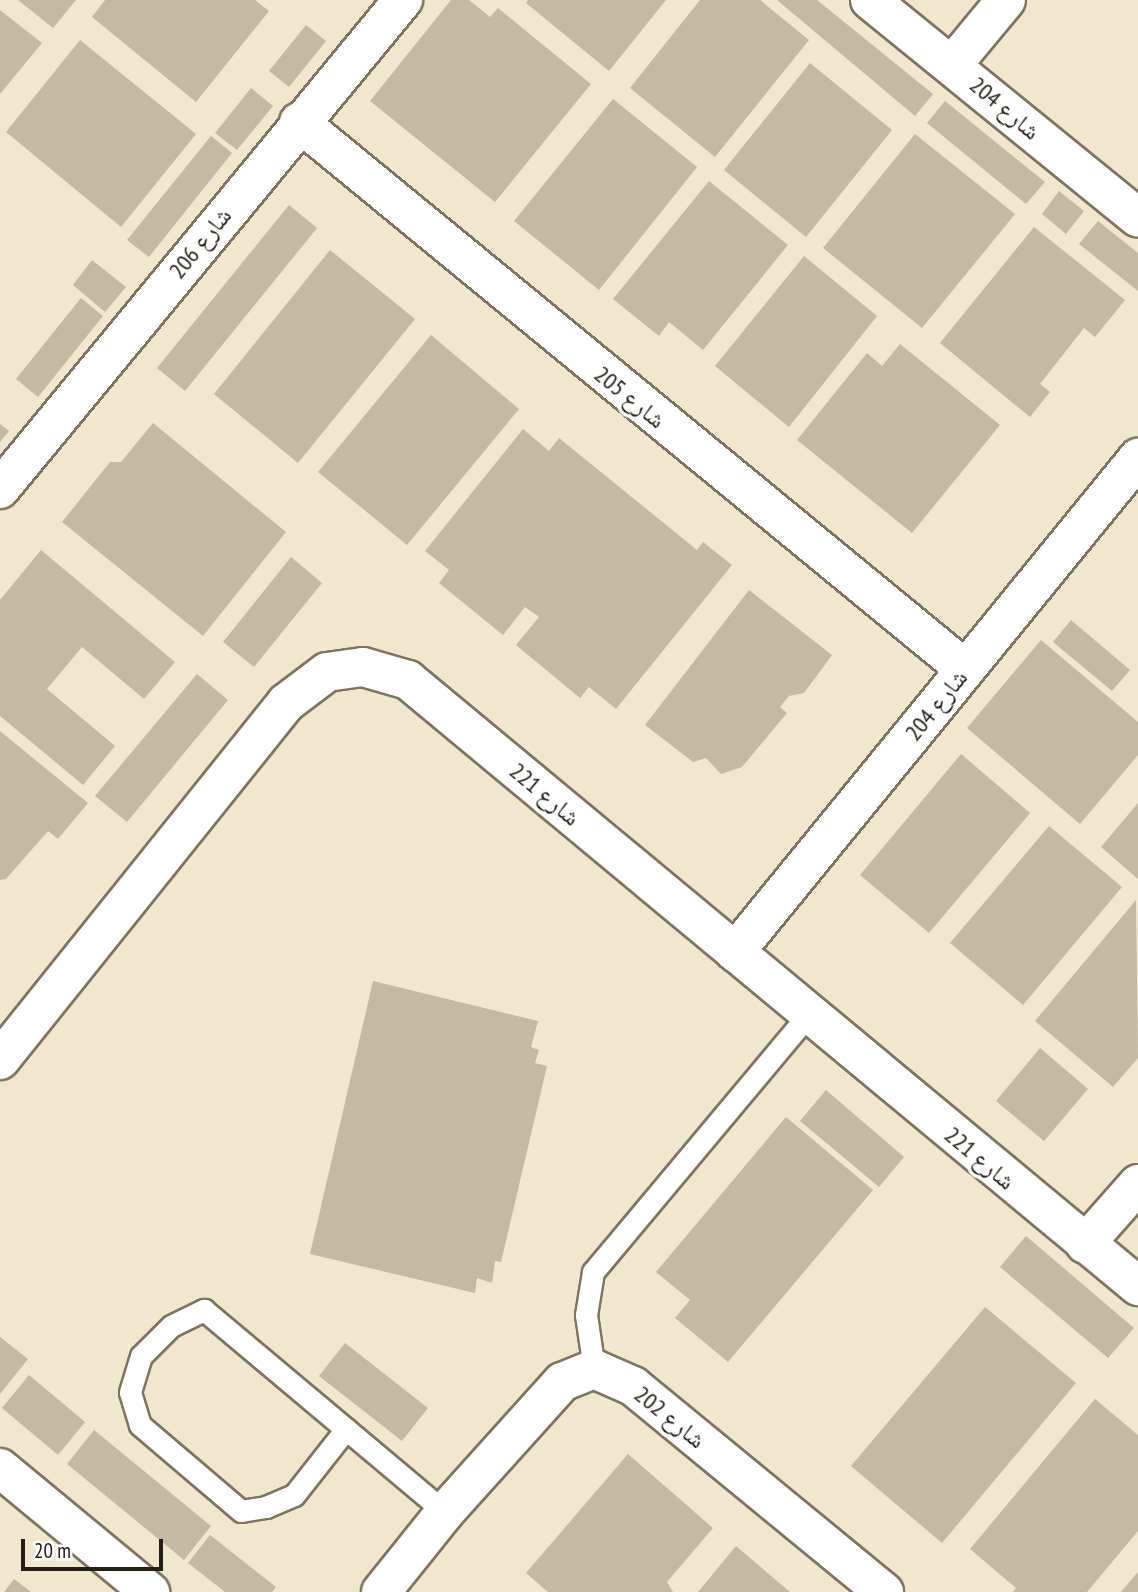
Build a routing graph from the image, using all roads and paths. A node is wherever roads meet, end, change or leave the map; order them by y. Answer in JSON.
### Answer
{"nodes":[{"id":1,"x":403,"y":0,"type":"edge"},
{"id":2,"x":870,"y":0,"type":"edge"},
{"id":3,"x":1006,"y":0,"type":"edge"},
{"id":4,"x":953,"y":64,"type":"junction"},
{"id":5,"x":299,"y":122,"type":"junction"},
{"id":6,"x":1138,"y":218,"type":"edge"},
{"id":7,"x":1138,"y":458,"type":"edge"},
{"id":8,"x":0,"y":489,"type":"edge"},
{"id":9,"x":965,"y":669,"type":"junction"},
{"id":10,"x":734,"y":952,"type":"junction"},
{"id":11,"x":808,"y":1015,"type":"junction"},
{"id":12,"x":0,"y":1060,"type":"edge"},
{"id":13,"x":1138,"y":1184,"type":"edge"},
{"id":14,"x":1085,"y":1244,"type":"junction"},
{"id":15,"x":1138,"y":1286,"type":"edge"},
{"id":16,"x":594,"y":1369,"type":"junction"},
{"id":17,"x":346,"y":1429,"type":"junction"},
{"id":18,"x":0,"y":1468,"type":"edge"},
{"id":19,"x":445,"y":1512,"type":"junction"},
{"id":20,"x":150,"y":1592,"type":"edge"},
{"id":21,"x":381,"y":1592,"type":"edge"},
{"id":22,"x":884,"y":1592,"type":"edge"}],
"edges":[{"from":1,"to":5,"type":"street","name":"شارع 206"},
{"from":2,"to":4,"type":"street","name":"شارع 204"},
{"from":3,"to":4,"type":"street"},
{"from":4,"to":6,"type":"street","name":"شارع 204"},
{"from":5,"to":8,"type":"street","name":"شارع 206"},
{"from":5,"to":9,"type":"street","name":"شارع 205"},
{"from":7,"to":9,"type":"street","name":"شارع 204"},
{"from":9,"to":10,"type":"street","name":"شارع 204"},
{"from":10,"to":11,"type":"street","name":"شارع 221"},
{"from":10,"to":12,"type":"street","name":"شارع 221"},
{"from":11,"to":14,"type":"street","name":"شارع 221"},
{"from":11,"to":16,"type":"lane"},
{"from":13,"to":14,"type":"street"},
{"from":14,"to":15,"type":"street","name":"شارع 221"},
{"from":16,"to":19,"type":"street"},
{"from":16,"to":22,"type":"street","name":"شارع 202"},
{"from":17,"to":17,"type":"lane"},
{"from":17,"to":19,"type":"lane"},
{"from":18,"to":20,"type":"street"},
{"from":19,"to":21,"type":"street"}]}
